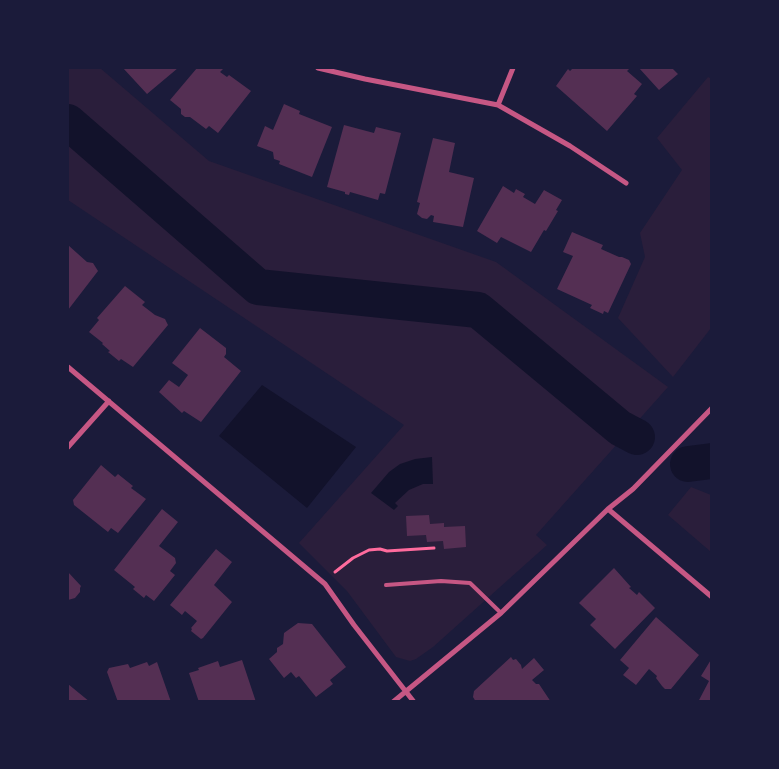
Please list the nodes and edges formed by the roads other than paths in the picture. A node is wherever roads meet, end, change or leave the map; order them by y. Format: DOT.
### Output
graph roads {
  1 [pos="318,68"];
  2 [pos="513,68"];
  3 [pos="498,105"];
  4 [pos="626,183"];
  5 [pos="68,367"];
  6 [pos="109,401"];
  7 [pos="712,408"];
  8 [pos="68,446"];
  9 [pos="608,510"];
  10 [pos="386,585"];
  11 [pos="712,597"];
  12 [pos="501,613"];
  13 [pos="407,692"];
  14 [pos="393,702"];
  15 [pos="414,702"];
  1 -- 3 [label="street"];
  2 -- 3 [label="street"];
  3 -- 4 [label="street"];
  5 -- 6 [label="street"];
  6 -- 8 [label="street"];
  6 -- 13 [label="street"];
  7 -- 9 [label="street"];
  9 -- 11 [label="street"];
  9 -- 12 [label="street"];
  10 -- 12 [label="lane"];
  12 -- 13 [label="street"];
  13 -- 14 [label="street"];
  13 -- 15 [label="street"];
}
